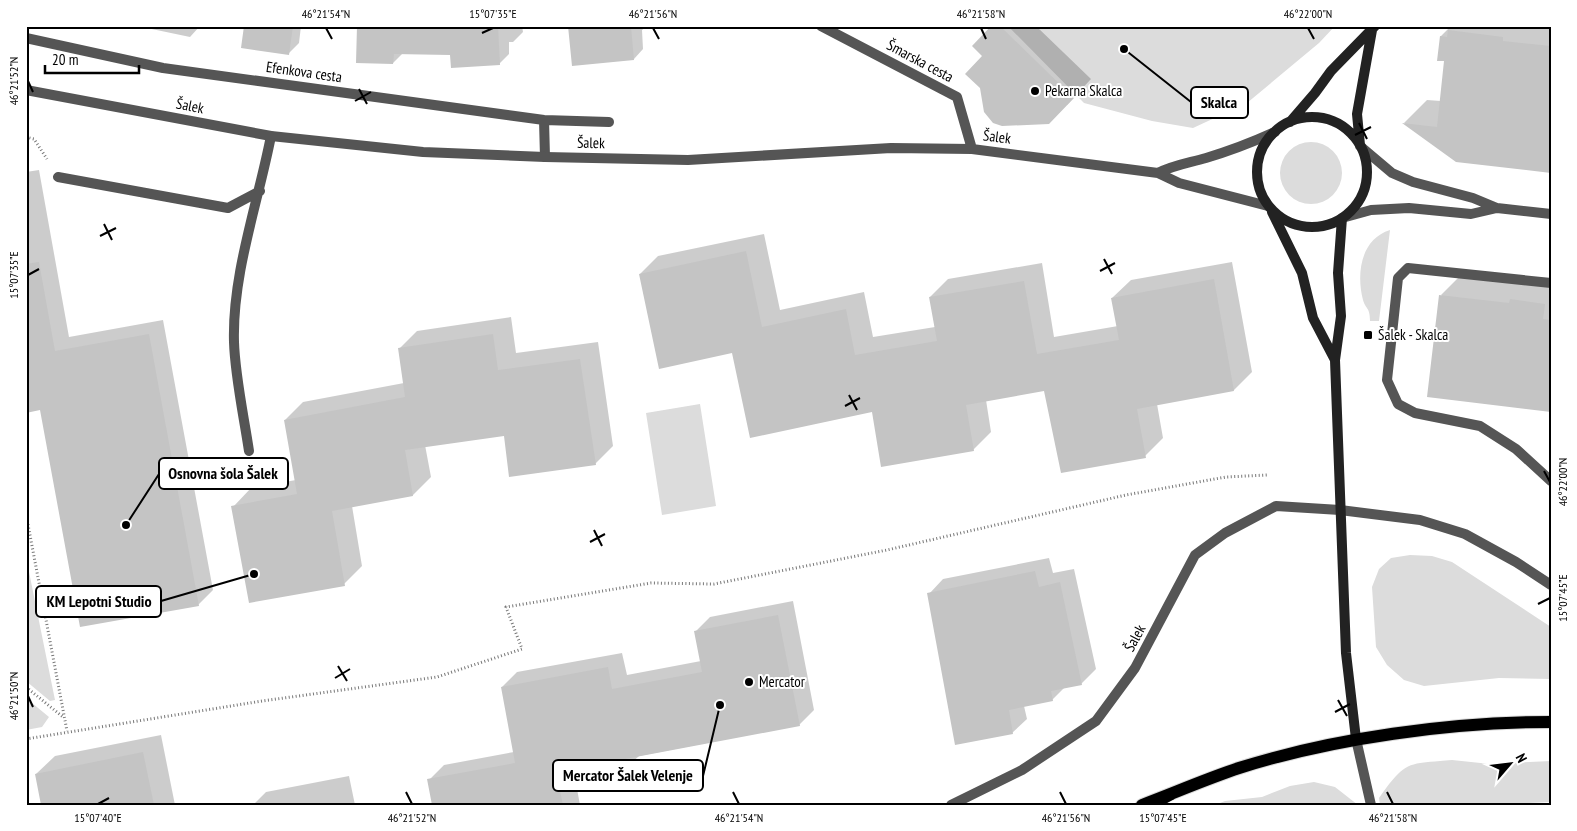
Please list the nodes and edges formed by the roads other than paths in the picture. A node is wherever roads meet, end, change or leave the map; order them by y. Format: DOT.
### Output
graph roads {
  1 [pos="821,26"];
  2 [pos="1373,28"];
  3 [pos="26,38"];
  4 [pos="26,90"];
  5 [pos="544,120"];
  6 [pos="610,122"];
  7 [pos="1289,122"];
  8 [pos="1276,132"];
  9 [pos="271,136"];
  10 [pos="1360,146"];
  11 [pos="972,149"];
  12 [pos="545,157"];
  13 [pos="1158,173"];
  14 [pos="58,177"];
  15 [pos="260,191"];
  16 [pos="1268,206"];
  17 [pos="1497,208"];
  18 [pos="1551,214"];
  19 [pos="1342,218"];
  20 [pos="1551,283"];
  21 [pos="1335,360"];
  22 [pos="249,451"];
  23 [pos="1551,481"];
  24 [pos="1340,510"];
  25 [pos="1551,585"];
  26 [pos="1551,722"];
  27 [pos="1356,739"];
  28 [pos="951,805"];
  29 [pos="1142,805"];
  30 [pos="1371,805"];
  1 -- 11 [label="street, Šmarska cesta"];
  2 -- 7 [label="street"];
  2 -- 10 [label="street"];
  3 -- 5 [label="street, Efenkova cesta"];
  4 -- 9 [label="street, Šalek"];
  5 -- 6 [label="street, Efenkova cesta"];
  5 -- 12 [label="street"];
  7 -- 8 [label="street"];
  7 -- 10 [label="street"];
  8 -- 13 [label="street"];
  8 -- 16 [label="street"];
  9 -- 12 [label="street, Šalek"];
  9 -- 15 [label="street"];
  10 -- 17 [label="street"];
  10 -- 19 [label="street"];
  11 -- 12 [label="street, Šalek"];
  11 -- 13 [label="street, Šalek"];
  13 -- 16 [label="street"];
  14 -- 15 [label="street"];
  15 -- 22 [label="street"];
  16 -- 19 [label="street"];
  16 -- 21 [label="street"];
  17 -- 18 [label="street"];
  17 -- 19 [label="street"];
  19 -- 21 [label="street"];
  20 -- 23 [label="street"];
  21 -- 24 [label="street"];
  24 -- 25 [label="street, Šalek"];
  24 -- 27 [label="street"];
  24 -- 28 [label="street, Šalek"];
  26 -- 27 [label="main road"];
  27 -- 29 [label="main road"];
  27 -- 30 [label="street"];
}
